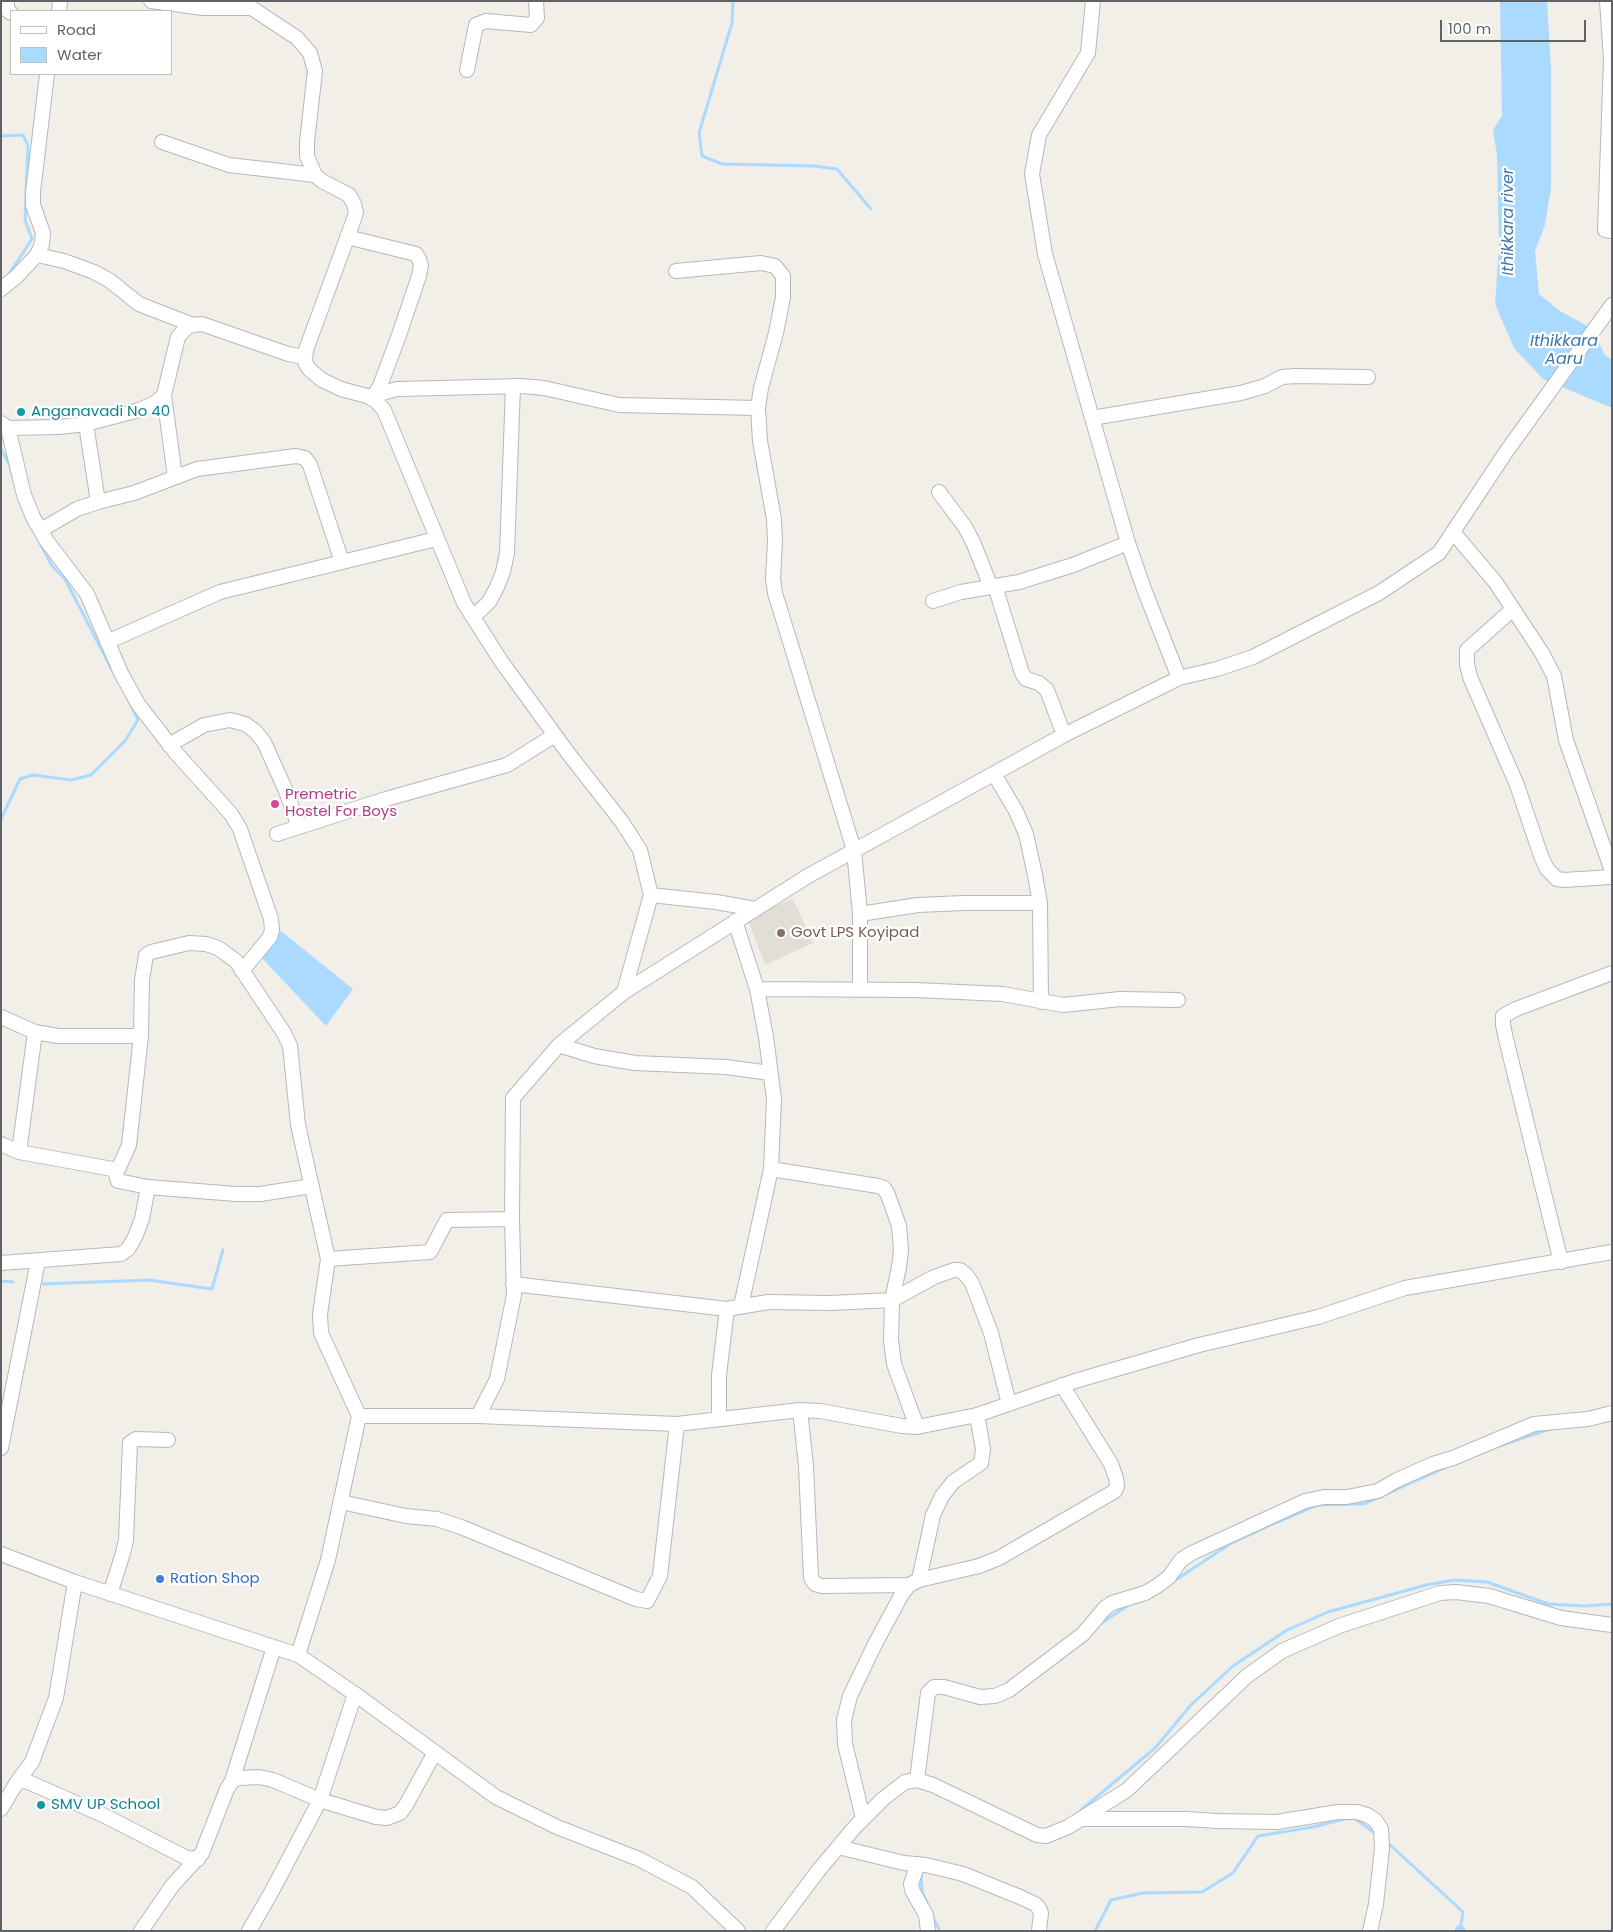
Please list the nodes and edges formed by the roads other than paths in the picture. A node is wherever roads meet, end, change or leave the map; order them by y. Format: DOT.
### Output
graph roads {
  1 [pos="7,1"];
  2 [pos="151,1"];
  3 [pos="536,1"];
  4 [pos="1093,1"];
  5 [pos="1607,1"];
  6 [pos="199,5"];
  7 [pos="246,5"];
  8 [pos="10,12"];
  9 [pos="467,70"];
  10 [pos="47,75"];
  11 [pos="162,142"];
  12 [pos="315,175"];
  13 [pos="1612,232"];
  14 [pos="347,237"];
  15 [pos="37,255"];
  16 [pos="676,271"];
  17 [pos="1,289"];
  18 [pos="1612,305"];
  19 [pos="193,325"];
  20 [pos="304,357"];
  21 [pos="1368,377"];
  22 [pos="513,386"];
  23 [pos="164,395"];
  24 [pos="373,399"];
  25 [pos="758,408"];
  26 [pos="1092,418"];
  27 [pos="86,424"];
  28 [pos="5,426"];
  29 [pos="175,477"];
  30 [pos="939,492"];
  31 [pos="98,502"];
  32 [pos="41,530"];
  33 [pos="1453,532"];
  34 [pos="436,539"];
  35 [pos="1128,543"];
  36 [pos="342,562"];
  37 [pos="993,587"];
  38 [pos="933,601"];
  39 [pos="1513,609"];
  40 [pos="472,617"];
  41 [pos="107,642"];
  42 [pos="1179,678"];
  43 [pos="555,735"];
  44 [pos="1064,735"];
  45 [pos="169,745"];
  46 [pos="994,774"];
  47 [pos="299,827"];
  48 [pos="277,834"];
  49 [pos="854,850"];
  50 [pos="1612,871"];
  51 [pos="1612,877"];
  52 [pos="651,896"];
  53 [pos="1040,904"];
  54 [pos="756,909"];
  55 [pos="860,914"];
  56 [pos="735,922"];
  57 [pos="242,971"];
  58 [pos="1612,973"];
  59 [pos="757,990"];
  60 [pos="860,990"];
  61 [pos="624,992"];
  62 [pos="1178,1000"];
  63 [pos="1041,1002"];
  64 [pos="1,1017"];
  65 [pos="35,1032"];
  66 [pos="141,1036"];
  67 [pos="559,1045"];
  68 [pos="770,1073"];
  69 [pos="1,1144"];
  70 [pos="19,1152"];
  71 [pos="771,1169"];
  72 [pos="118,1170"];
  73 [pos="312,1186"];
  74 [pos="148,1187"];
  75 [pos="512,1219"];
  76 [pos="1612,1252"];
  77 [pos="328,1259"];
  78 [pos="38,1261"];
  79 [pos="1561,1262"];
  80 [pos="1,1263"];
  81 [pos="513,1284"];
  82 [pos="892,1300"];
  83 [pos="741,1306"];
  84 [pos="727,1309"];
  85 [pos="1062,1385"];
  86 [pos="1009,1404"];
  87 [pos="800,1410"];
  88 [pos="1612,1413"];
  89 [pos="977,1415"];
  90 [pos="359,1416"];
  91 [pos="478,1416"];
  92 [pos="719,1418"];
  93 [pos="677,1424"];
  94 [pos="916,1427"];
  95 [pos="168,1440"];
  96 [pos="1,1448"];
  97 [pos="341,1502"];
  98 [pos="1,1554"];
  99 [pos="76,1582"];
  100 [pos="914,1583"];
  101 [pos="110,1594"];
  102 [pos="1612,1624"];
  103 [pos="274,1647"];
  104 [pos="298,1655"];
  105 [pos="355,1694"];
  106 [pos="435,1752"];
  107 [pos="917,1780"];
  108 [pos="232,1781"];
  109 [pos="17,1782"];
  110 [pos="320,1800"];
  111 [pos="1,1809"];
  112 [pos="863,1818"];
  113 [pos="1080,1820"];
  114 [pos="838,1847"];
  115 [pos="198,1859"];
  116 [pos="918,1864"];
  117 [pos="141,1931"];
  118 [pos="249,1931"];
  119 [pos="738,1931"];
  120 [pos="773,1931"];
  121 [pos="928,1931"];
  122 [pos="1039,1931"];
  123 [pos="1370,1931"];
  1 -- 8 [label="street"];
  2 -- 6 [label="street"];
  3 -- 9 [label="street"];
  4 -- 26 [label="street"];
  5 -- 13 [label="street"];
  6 -- 7 [label="street"];
  7 -- 12 [label="street"];
  10 -- 15 [label="street"];
  11 -- 12 [label="street"];
  12 -- 14 [label="street"];
  14 -- 20 [label="street"];
  14 -- 24 [label="street"];
  15 -- 17 [label="street"];
  15 -- 19 [label="street"];
  16 -- 25 [label="street"];
  18 -- 33 [label="street"];
  19 -- 20 [label="street"];
  19 -- 23 [label="street"];
  20 -- 24 [label="street"];
  21 -- 26 [label="street"];
  22 -- 24 [label="street"];
  22 -- 25 [label="street"];
  22 -- 40 [label="street"];
  23 -- 27 [label="street"];
  23 -- 29 [label="street"];
  24 -- 34 [label="street"];
  25 -- 49 [label="street"];
  26 -- 35 [label="street"];
  27 -- 28 [label="street"];
  27 -- 31 [label="street"];
  28 -- 32 [label="street"];
  29 -- 31 [label="street"];
  29 -- 36 [label="street"];
  30 -- 37 [label="street"];
  31 -- 32 [label="street"];
  32 -- 41 [label="street"];
  33 -- 39 [label="street"];
  33 -- 42 [label="street"];
  34 -- 36 [label="street"];
  34 -- 40 [label="street"];
  35 -- 37 [label="street"];
  35 -- 42 [label="street"];
  36 -- 41 [label="street"];
  37 -- 38 [label="street"];
  37 -- 44 [label="street"];
  39 -- 50 [label="street"];
  39 -- 51 [label="street"];
  40 -- 43 [label="street"];
  41 -- 45 [label="street"];
  42 -- 44 [label="street"];
  43 -- 47 [label="street"];
  43 -- 52 [label="street"];
  44 -- 46 [label="street"];
  45 -- 47 [label="street"];
  45 -- 57 [label="street"];
  46 -- 49 [label="street"];
  46 -- 53 [label="street"];
  47 -- 48 [label="street"];
  49 -- 54 [label="street"];
  49 -- 55 [label="street"];
  52 -- 54 [label="street"];
  52 -- 61 [label="street"];
  53 -- 55 [label="street"];
  53 -- 63 [label="street"];
  54 -- 56 [label="street"];
  55 -- 60 [label="street"];
  56 -- 59 [label="street"];
  56 -- 61 [label="street"];
  57 -- 66 [label="street"];
  57 -- 73 [label="street"];
  58 -- 79 [label="street"];
  59 -- 60 [label="street"];
  59 -- 68 [label="street"];
  60 -- 63 [label="street"];
  61 -- 67 [label="street"];
  62 -- 63 [label="street"];
  64 -- 65 [label="street"];
  65 -- 66 [label="street"];
  65 -- 70 [label="street"];
  66 -- 72 [label="street"];
  67 -- 68 [label="street"];
  67 -- 75 [label="street"];
  68 -- 71 [label="street"];
  69 -- 70 [label="street"];
  70 -- 72 [label="street"];
  71 -- 82 [label="street"];
  71 -- 83 [label="street"];
  72 -- 74 [label="street"];
  73 -- 74 [label="street"];
  73 -- 77 [label="street"];
  74 -- 78 [label="street"];
  75 -- 77 [label="street"];
  75 -- 81 [label="street"];
  76 -- 79 [label="street"];
  77 -- 90 [label="street"];
  78 -- 80 [label="street"];
  78 -- 96 [label="street"];
  79 -- 85 [label="street"];
  81 -- 84 [label="street"];
  81 -- 91 [label="street"];
  82 -- 83 [label="street"];
  82 -- 86 [label="street"];
  82 -- 94 [label="street"];
  83 -- 84 [label="street"];
  84 -- 92 [label="street"];
  85 -- 86 [label="street"];
  85 -- 100 [label="street"];
  86 -- 89 [label="street"];
  87 -- 92 [label="street"];
  87 -- 94 [label="street"];
  87 -- 100 [label="street"];
  88 -- 107 [label="street"];
  89 -- 94 [label="street"];
  89 -- 100 [label="street"];
  90 -- 91 [label="street"];
  90 -- 97 [label="street"];
  91 -- 93 [label="street"];
  92 -- 93 [label="street"];
  93 -- 97 [label="street"];
  95 -- 101 [label="street"];
  97 -- 104 [label="street"];
  98 -- 99 [label="street"];
  99 -- 101 [label="street"];
  99 -- 109 [label="street"];
  100 -- 112 [label="street"];
  101 -- 103 [label="street"];
  102 -- 113 [label="street"];
  103 -- 104 [label="street"];
  103 -- 108 [label="street"];
  104 -- 105 [label="street"];
  105 -- 106 [label="street"];
  105 -- 110 [label="street"];
  106 -- 110 [label="street"];
  106 -- 119 [label="street"];
  107 -- 112 [label="street"];
  107 -- 113 [label="street"];
  108 -- 110 [label="street"];
  108 -- 115 [label="street"];
  109 -- 111 [label="street"];
  109 -- 115 [label="street"];
  110 -- 118 [label="street"];
  112 -- 114 [label="street"];
  113 -- 123 [label="street"];
  114 -- 116 [label="street"];
  114 -- 120 [label="street"];
  115 -- 117 [label="street"];
  116 -- 121 [label="street"];
  116 -- 122 [label="street"];
}
